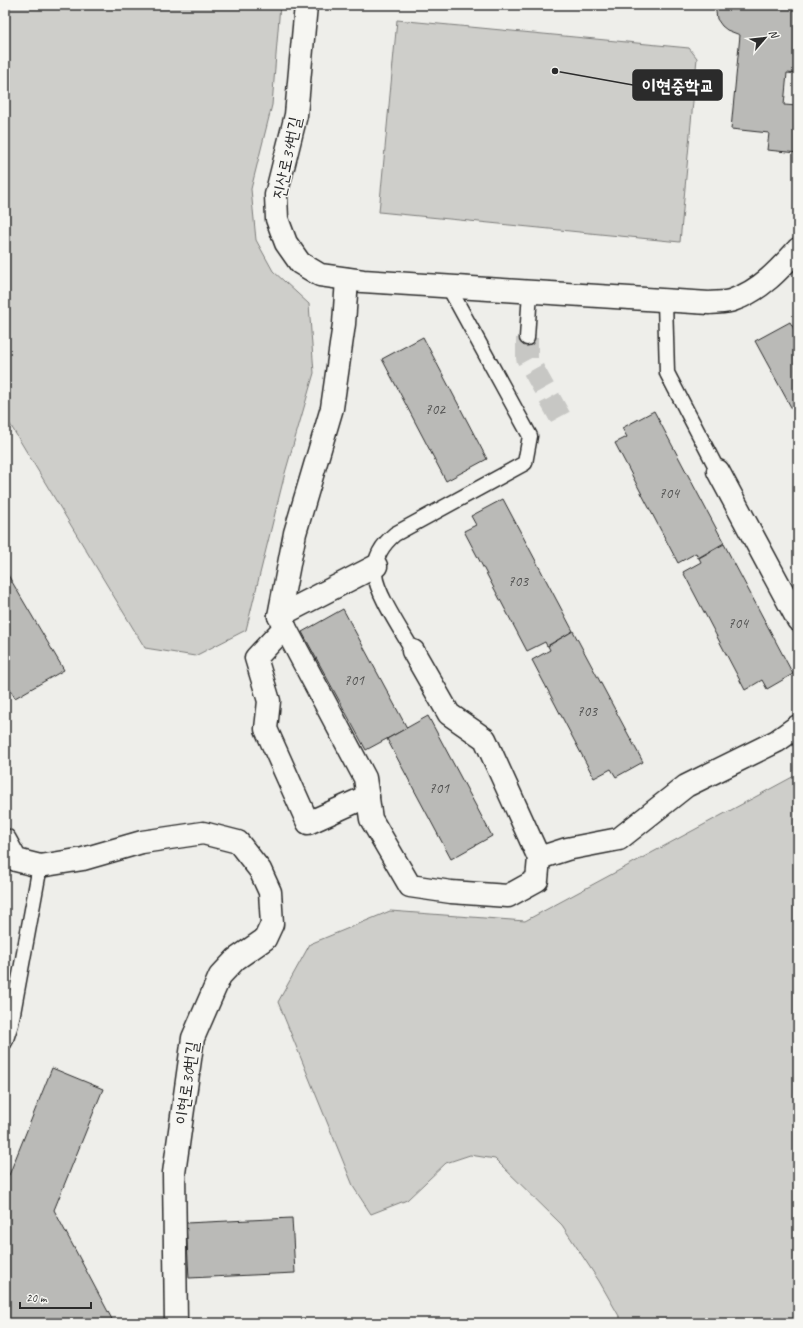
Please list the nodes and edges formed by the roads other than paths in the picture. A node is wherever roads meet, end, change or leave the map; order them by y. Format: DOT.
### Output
graph roads {
  1 [pos="306,5"];
  2 [pos="798,249"];
  3 [pos="355,280"];
  4 [pos="448,286"];
  5 [pos="530,292"];
  6 [pos="665,301"];
  7 [pos="527,338"];
  8 [pos="718,471"];
  9 [pos="376,566"];
  10 [pos="798,620"];
  11 [pos="282,621"];
  12 [pos="413,651"];
  13 [pos="798,726"];
  14 [pos="368,796"];
  15 [pos="5,840"];
  16 [pos="539,858"];
  17 [pos="40,866"];
  18 [pos="5,1042"];
  19 [pos="176,1323"];
  1 -- 3 [label="street, 진산로34번길"];
  2 -- 6 [label="street, 진산로34번길"];
  3 -- 4 [label="street, 진산로34번길"];
  3 -- 11 [label="street"];
  4 -- 5 [label="street, 진산로34번길"];
  4 -- 9 [label="lane"];
  5 -- 6 [label="street, 진산로34번길"];
  5 -- 7 [label="lane"];
  6 -- 8 [label="lane"];
  8 -- 10 [label="street"];
  9 -- 11 [label="street"];
  9 -- 12 [label="lane"];
  11 -- 14 [label="street"];
  11 -- 14 [label="street"];
  12 -- 16 [label="street"];
  13 -- 16 [label="street"];
  14 -- 16 [label="street"];
  15 -- 17 [label="street, 이현로30번길"];
  17 -- 18 [label="lane"];
  17 -- 19 [label="street, 이현로30번길"];
}
